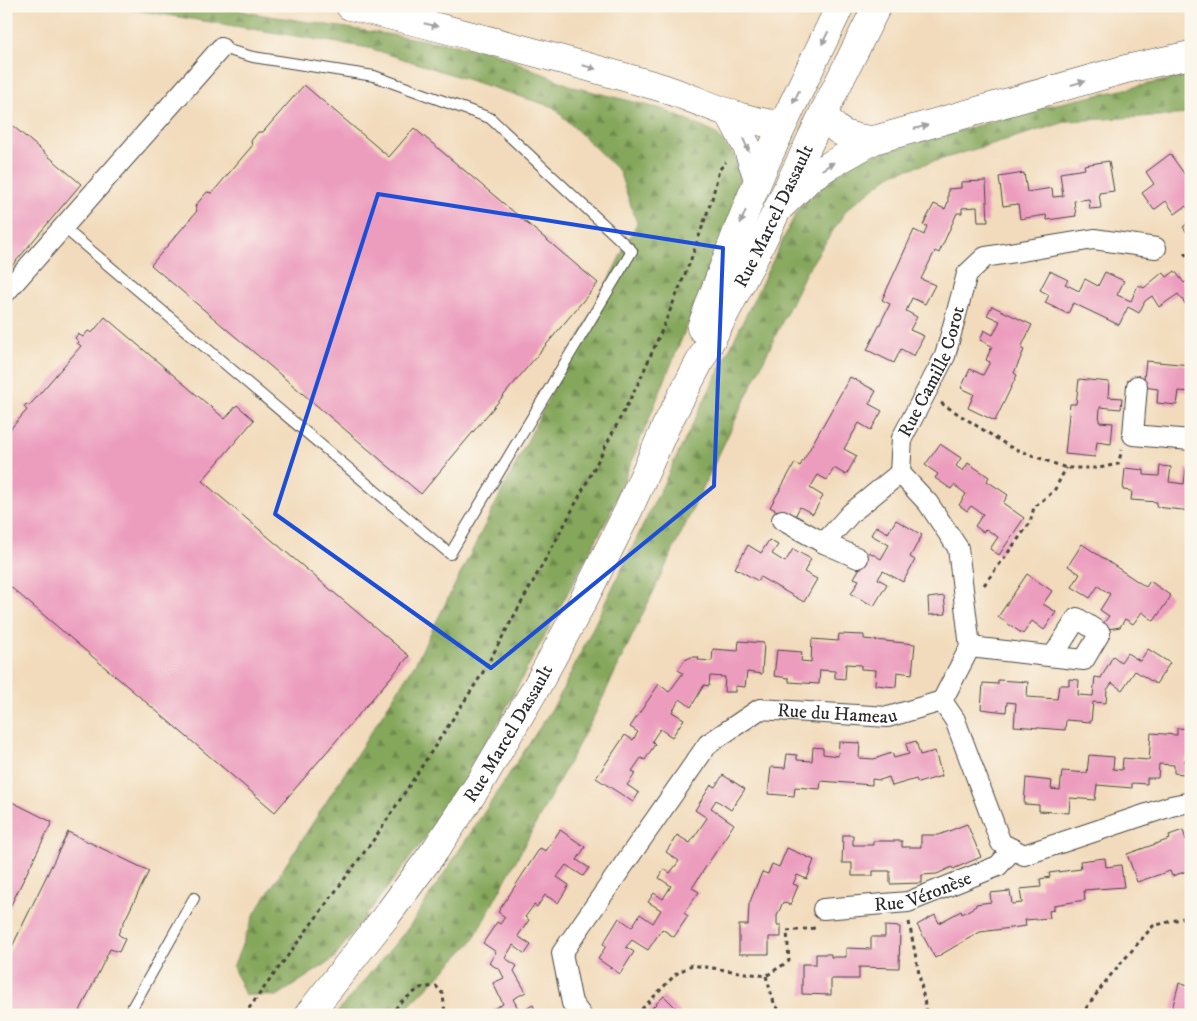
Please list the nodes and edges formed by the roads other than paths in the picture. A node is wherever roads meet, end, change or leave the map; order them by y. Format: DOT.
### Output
graph roads {
  1 [pos="350,6"];
  2 [pos="840,6"];
  3 [pos="877,6"];
  4 [pos="221,48"];
  5 [pos="1191,55"];
  6 [pos="824,112"];
  7 [pos="729,113"];
  8 [pos="783,124"];
  9 [pos="874,140"];
  10 [pos="758,179"];
  11 [pos="778,208"];
  12 [pos="63,227"];
  13 [pos="1156,248"];
  14 [pos="6,292"];
  15 [pos="1137,386"];
  16 [pos="666,426"];
  17 [pos="1191,440"];
  18 [pos="900,473"];
  19 [pos="782,520"];
  20 [pos="824,542"];
  21 [pos="858,558"];
  22 [pos="970,647"];
  23 [pos="1053,656"];
  24 [pos="942,701"];
  25 [pos="1191,802"];
  26 [pos="1013,849"];
  27 [pos="194,898"];
  28 [pos="822,918"];
  29 [pos="128,1015"];
  30 [pos="308,1015"];
  31 [pos="581,1015"];
  1 -- 7 [label="main road, one-way"];
  2 -- 8 [label="main road, Rue Marcel Dassault, one-way"];
  3 -- 6 [label="main road, Rue Marcel Dassault"];
  4 -- 12 [label="street"];
  4 -- 12 [label="lane"];
  9 -- 5 [label="main road, one-way"];
  6 -- 8 [label="main road"];
  6 -- 9 [label="main road"];
  6 -- 11 [label="main road, Rue Marcel Dassault"];
  7 -- 8 [label="main road"];
  7 -- 10 [label="main road, one-way"];
  8 -- 10 [label="main road, Rue Marcel Dassault"];
  11 -- 9 [label="main road, one-way"];
  10 -- 16 [label="main road, Rue Marcel Dassault, one-way"];
  11 -- 16 [label="main road, Rue Marcel Dassault"];
  12 -- 14 [label="street"];
  13 -- 18 [label="street, Rue Camille Corot"];
  15 -- 17 [label="street"];
  16 -- 30 [label="main road, Rue Marcel Dassault"];
  18 -- 20 [label="street"];
  18 -- 22 [label="street"];
  19 -- 20 [label="street"];
  20 -- 21 [label="street"];
  22 -- 23 [label="street"];
  22 -- 24 [label="street"];
  24 -- 26 [label="street"];
  24 -- 31 [label="street, Rue du Hameau"];
  25 -- 26 [label="street"];
  26 -- 28 [label="street, Rue Véronèse"];
  27 -- 29 [label="lane"];
}
